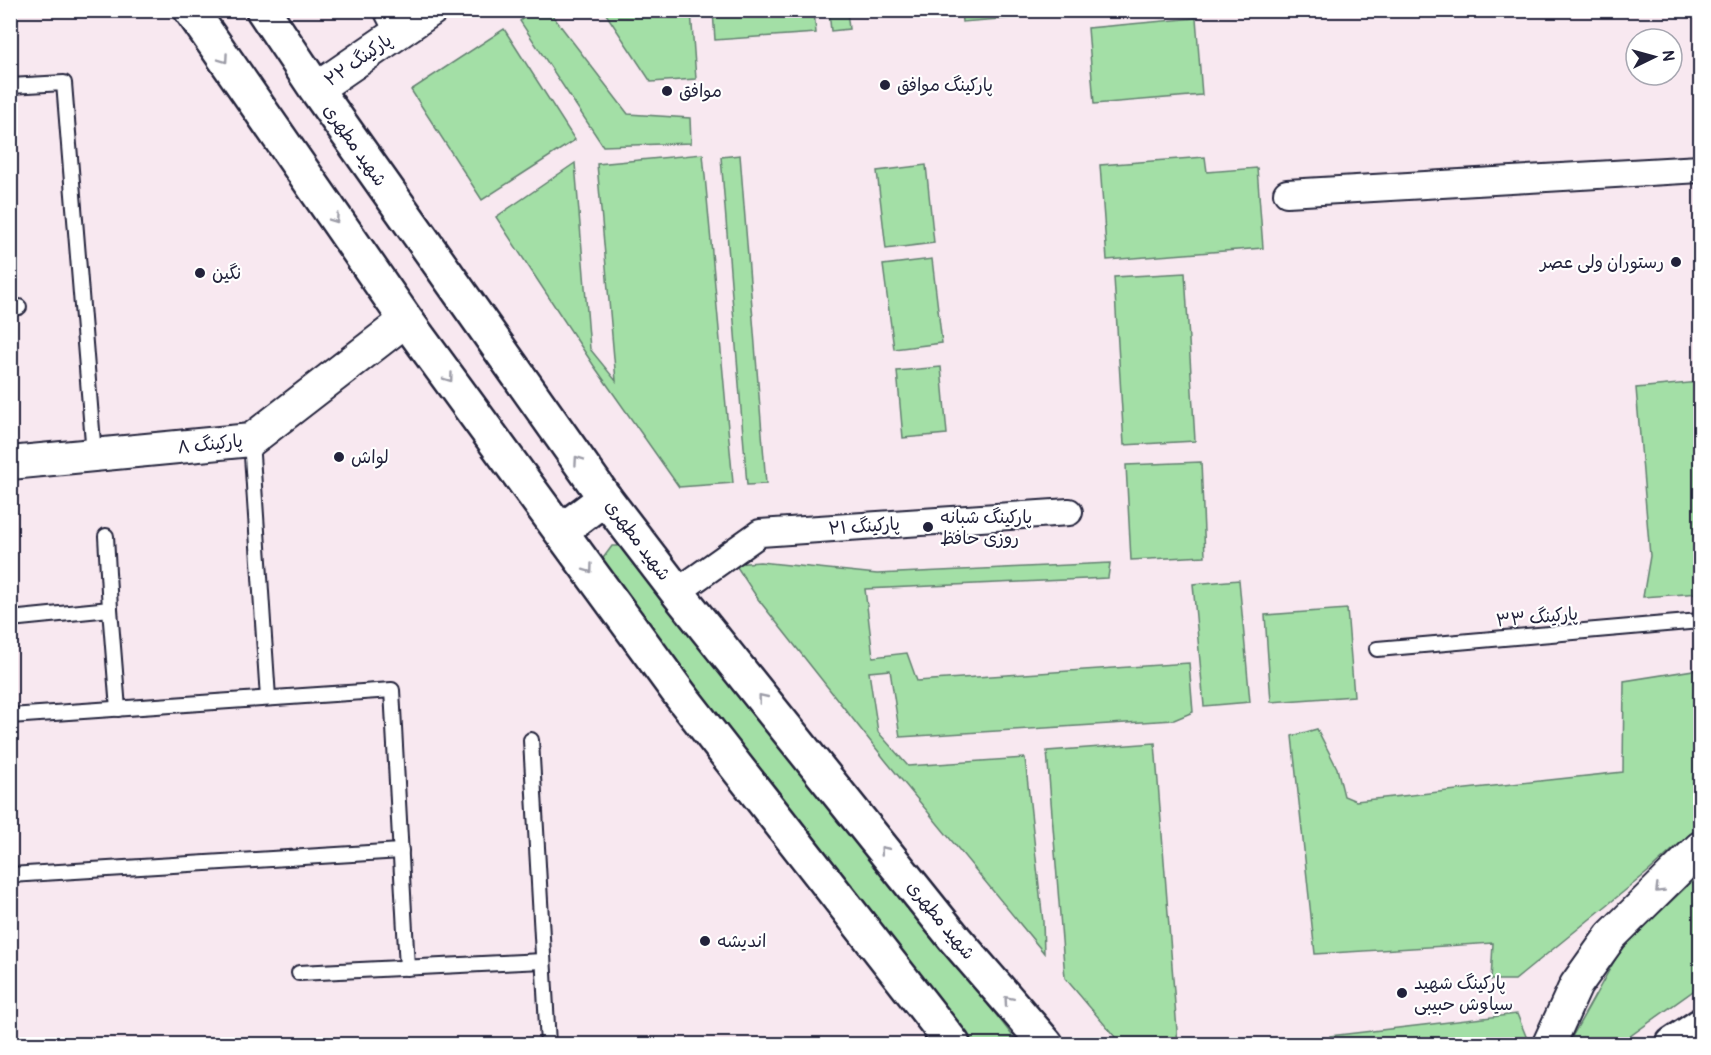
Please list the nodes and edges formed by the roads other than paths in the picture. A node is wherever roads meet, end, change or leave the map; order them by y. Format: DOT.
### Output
graph roads {
  1 [pos="191,10"];
  2 [pos="263,10"];
  3 [pos="431,10"];
  4 [pos="393,21"];
  5 [pos="10,86"];
  6 [pos="316,89"];
  7 [pos="1701,169"];
  8 [pos="1287,193"];
  9 [pos="406,320"];
  10 [pos="251,440"];
  11 [pos="94,455"];
  12 [pos="10,463"];
  13 [pos="605,498"];
  14 [pos="1069,512"];
  15 [pos="561,531"];
  16 [pos="106,536"];
  17 [pos="677,592"];
  18 [pos="110,609"];
  19 [pos="10,619"];
  20 [pos="1701,621"];
  21 [pos="1377,649"];
  22 [pos="268,698"];
  23 [pos="118,709"];
  24 [pos="10,716"];
  25 [pos="531,740"];
  26 [pos="1701,848"];
  27 [pos="401,851"];
  28 [pos="10,875"];
  29 [pos="543,961"];
  30 [pos="407,968"];
  31 [pos="299,973"];
  32 [pos="1701,1026"];
  33 [pos="548,1044"];
  34 [pos="952,1044"];
  35 [pos="1046,1044"];
  36 [pos="1549,1044"];
  37 [pos="1673,1044"];
  1 -- 9 [label="main road, one-way"];
  2 -- 6 [label="main road, شهید مطهری"];
  3 -- 4 [label="street, پارکینگ ۲۲"];
  4 -- 6 [label="street, پارکینگ ۲۲"];
  5 -- 11 [label="lane"];
  13 -- 6 [label="main road, شهید مطهری, one-way"];
  7 -- 8 [label="street"];
  9 -- 10 [label="street, پارکینگ ۸"];
  9 -- 15 [label="main road, one-way"];
  10 -- 11 [label="street, پارکینگ ۸"];
  10 -- 22 [label="lane"];
  11 -- 12 [label="street, پارکینگ ۸"];
  13 -- 15 [label="main road"];
  13 -- 17 [label="main road, شهید مطهری"];
  14 -- 17 [label="street, پارکینگ ۲۱"];
  15 -- 34 [label="main road, one-way"];
  16 -- 18 [label="lane"];
  35 -- 17 [label="main road, شهید مطهری, one-way"];
  18 -- 19 [label="lane"];
  18 -- 23 [label="lane"];
  20 -- 21 [label="lane, پارکینگ ۳۳"];
  22 -- 23 [label="lane"];
  22 -- 27 [label="lane"];
  23 -- 24 [label="lane"];
  25 -- 29 [label="lane"];
  26 -- 36 [label="street, one-way"];
  27 -- 28 [label="lane"];
  27 -- 30 [label="lane"];
  29 -- 30 [label="lane"];
  29 -- 33 [label="lane"];
  30 -- 31 [label="lane"];
  32 -- 37 [label="main road"];
}
